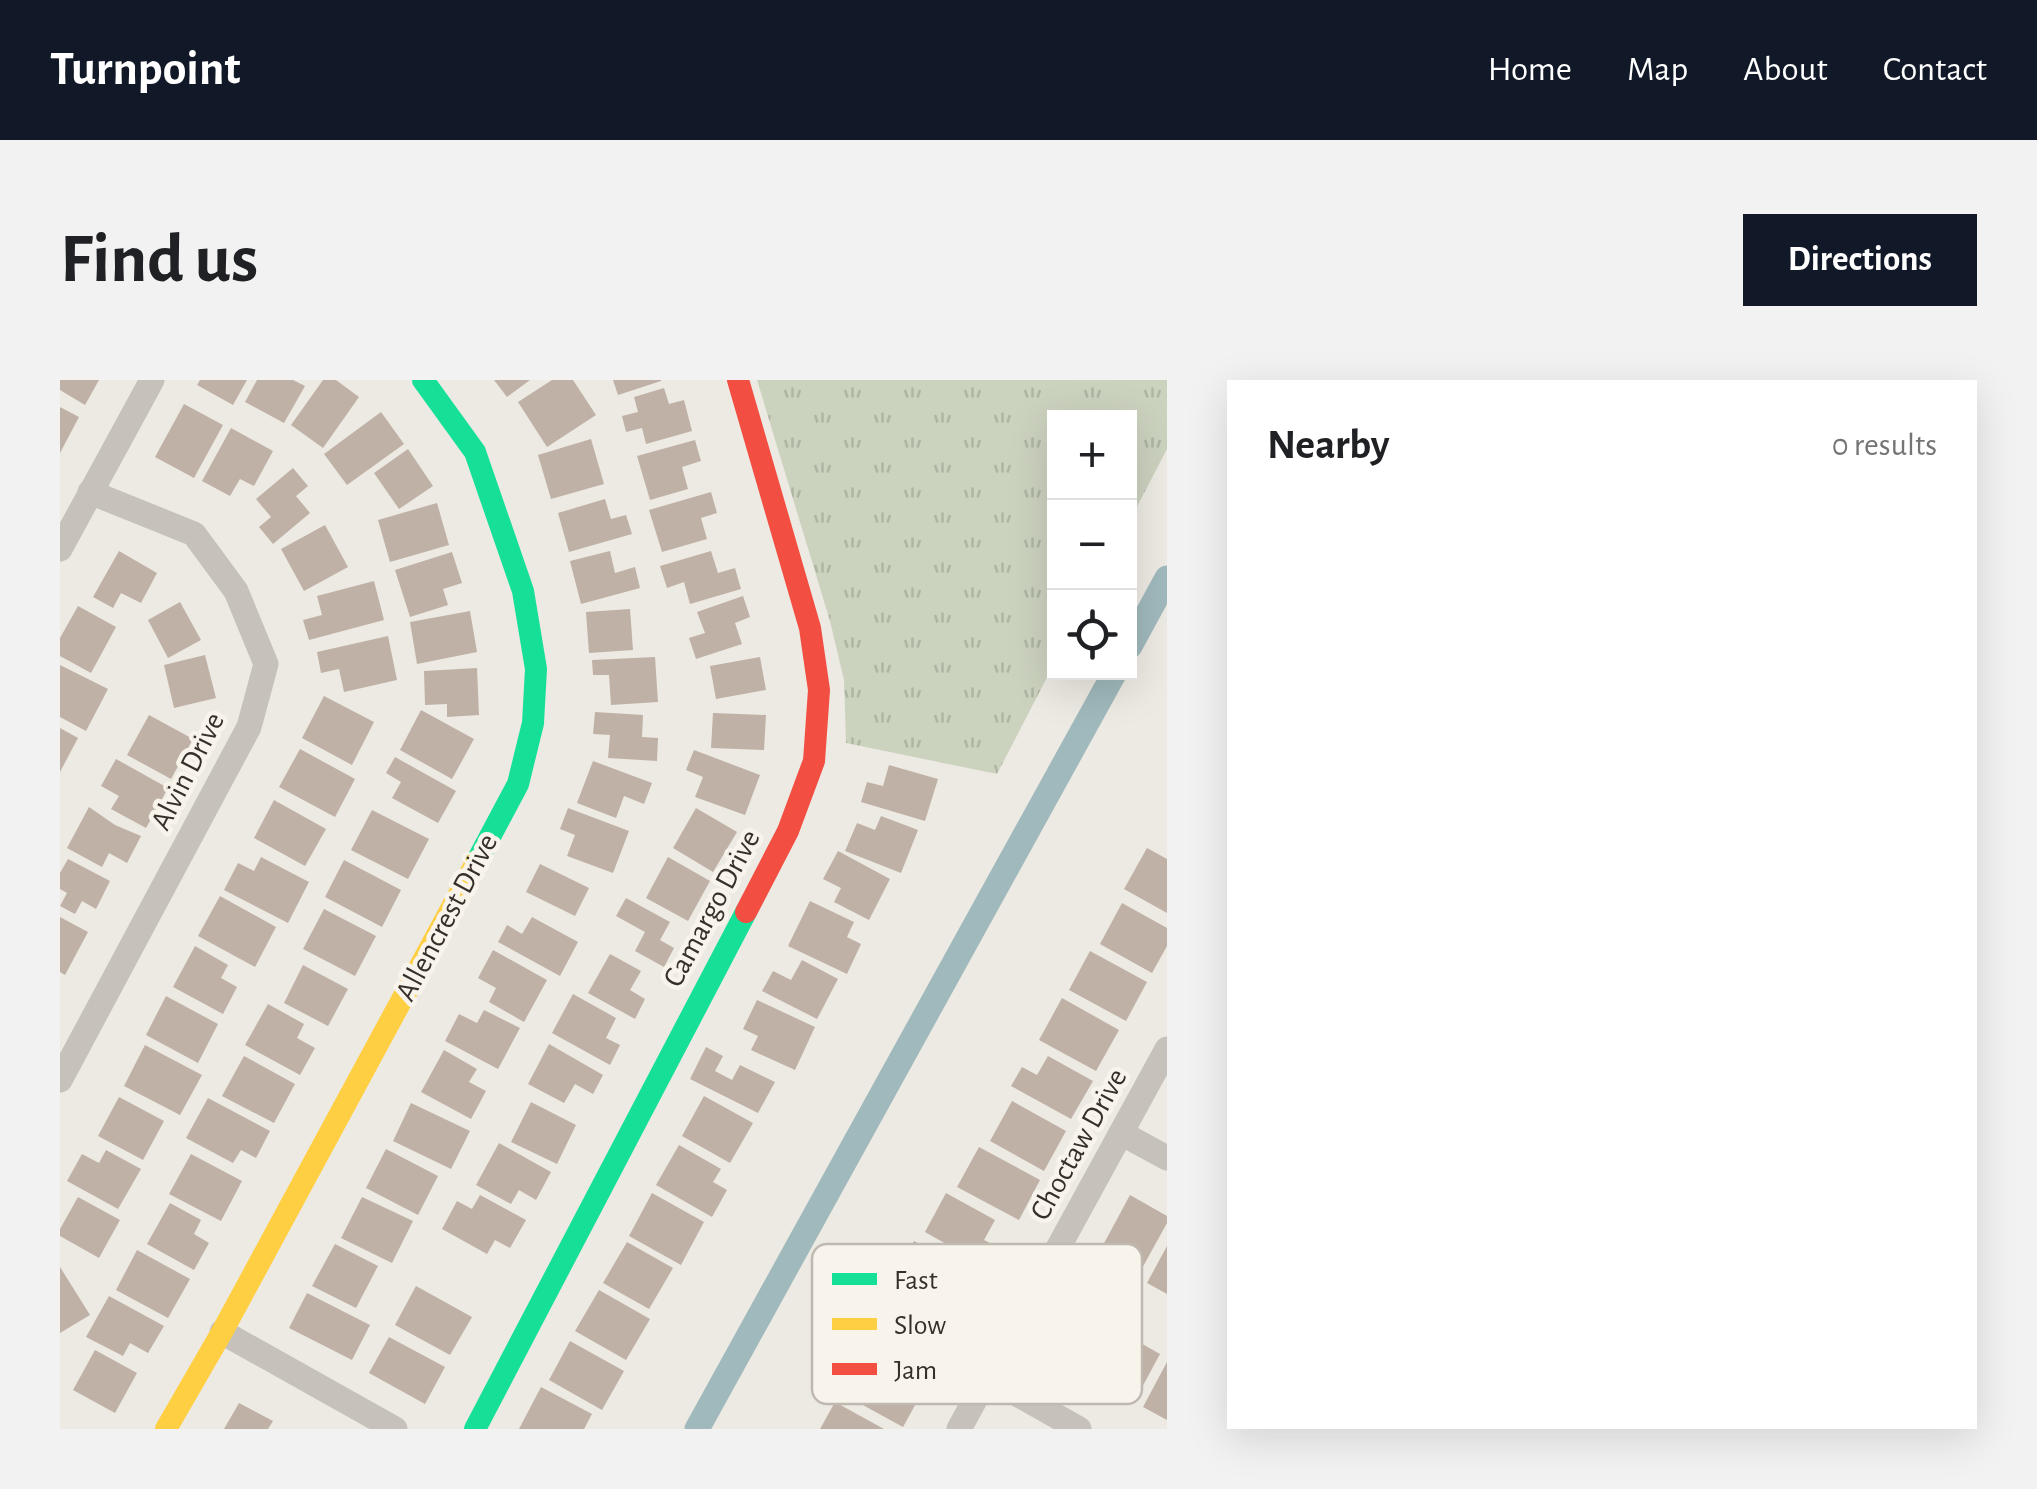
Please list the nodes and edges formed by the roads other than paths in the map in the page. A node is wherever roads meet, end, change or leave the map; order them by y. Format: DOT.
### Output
graph roads {
  1 [pos="152,380"];
  2 [pos="423,380"];
  3 [pos="738,380"];
  4 [pos="90,492"];
  5 [pos="60,550"];
  6 [pos="1167,1049"];
  7 [pos="60,1080"];
  8 [pos="1121,1133"];
  9 [pos="1167,1158"];
  10 [pos="1061,1244"];
  11 [pos="222,1332"];
  12 [pos="973,1404"];
  13 [pos="1034,1404"];
  14 [pos="166,1429"];
  15 [pos="394,1429"];
  16 [pos="475,1429"];
  17 [pos="959,1429"];
  18 [pos="1079,1429"];
  1 -- 4 [label="street"];
  2 -- 11 [label="street, Allencrest Drive"];
  3 -- 16 [label="street, Camargo Drive"];
  4 -- 5 [label="street"];
  4 -- 7 [label="street, Alvin Drive"];
  6 -- 8 [label="street, Choctaw Drive"];
  8 -- 9 [label="street"];
  8 -- 10 [label="street, Choctaw Drive"];
  11 -- 14 [label="street, Allencrest Drive"];
  11 -- 15 [label="street"];
  12 -- 17 [label="street, Choctaw Drive"];
  13 -- 18 [label="street"];
}
